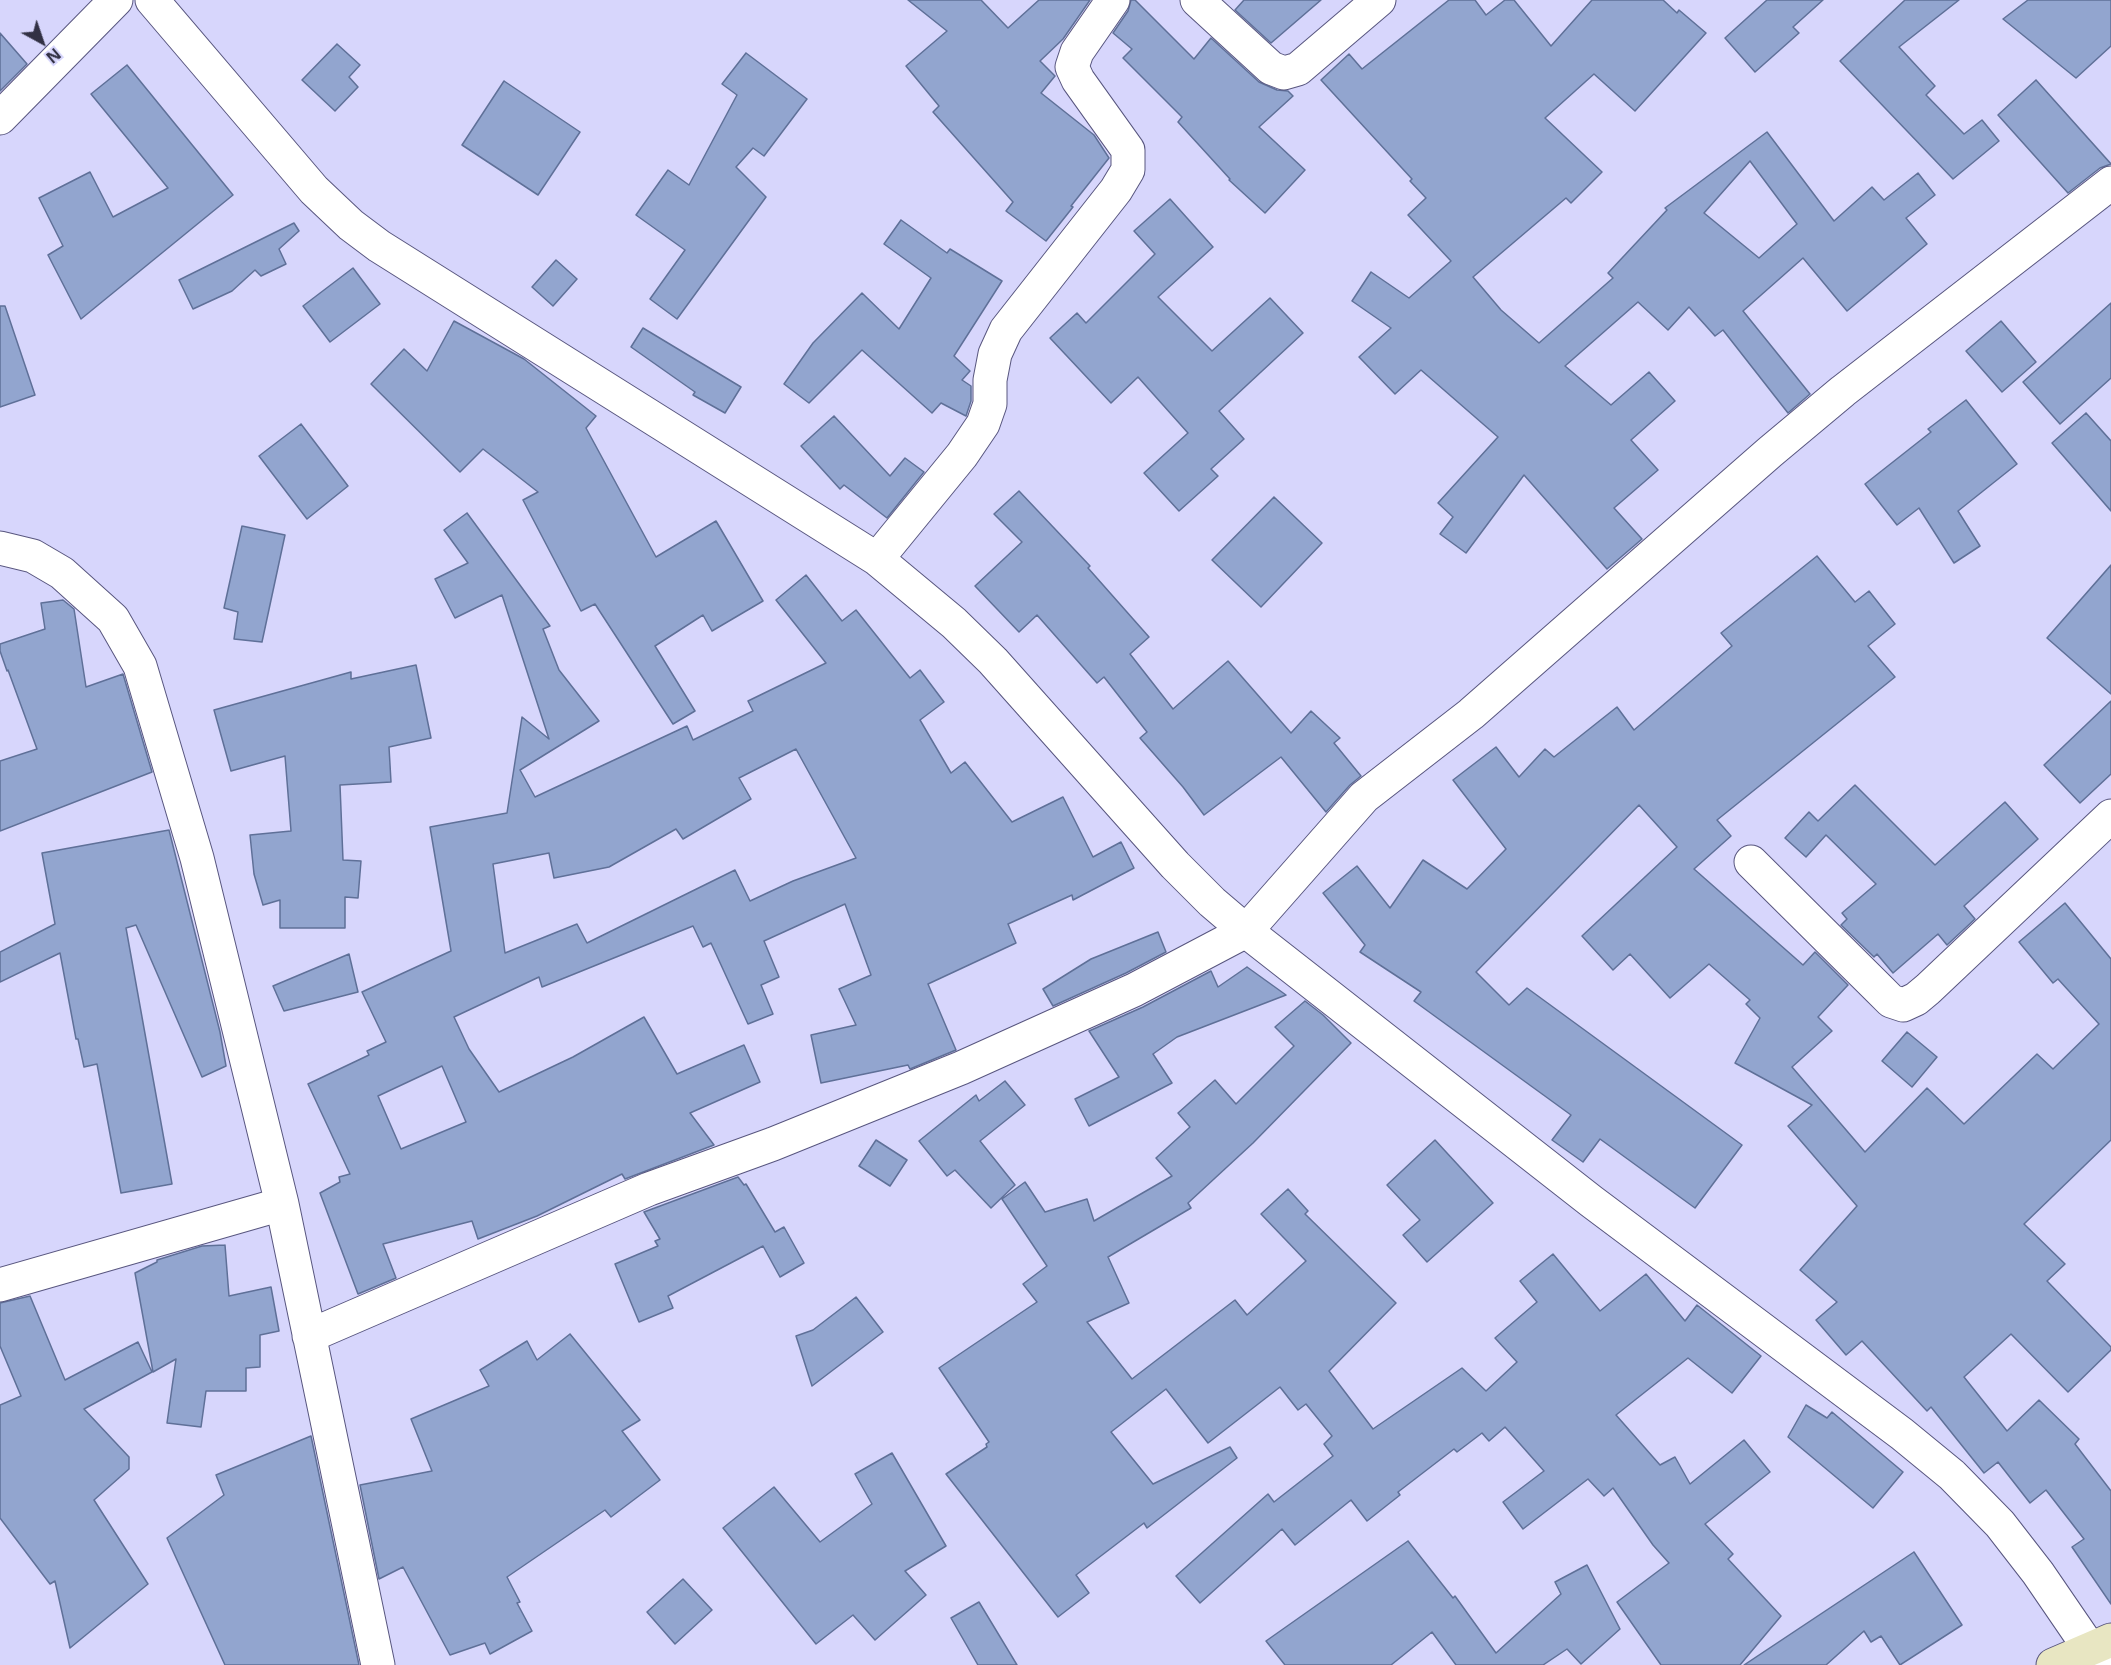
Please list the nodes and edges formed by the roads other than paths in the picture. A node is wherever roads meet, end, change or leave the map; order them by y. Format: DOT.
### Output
graph roads {
  1 [pos="116,0"];
  2 [pos="152,0"];
  3 [pos="1113,0"];
  4 [pos="1197,0"];
  5 [pos="1379,0"];
  6 [pos="0,118"];
  7 [pos="2111,183"];
  8 [pos="0,548"];
  9 [pos="877,559"];
  10 [pos="2111,816"];
  11 [pos="1751,862"];
  12 [pos="1246,931"];
  13 [pos="282,1204"];
  14 [pos="0,1286"];
  15 [pos="309,1336"];
  16 [pos="2099,1651"];
  17 [pos="378,1665"];
  18 [pos="2053,1665"];
  1 -- 6 [label="street"];
  2 -- 9 [label="street"];
  3 -- 9 [label="street"];
  4 -- 5 [label="street"];
  7 -- 12 [label="street"];
  8 -- 13 [label="street"];
  9 -- 12 [label="street"];
  10 -- 11 [label="street"];
  12 -- 15 [label="street"];
  12 -- 16 [label="street"];
  13 -- 14 [label="street"];
  13 -- 15 [label="street"];
  15 -- 17 [label="street"];
  16 -- 18 [label="main road"];
}
